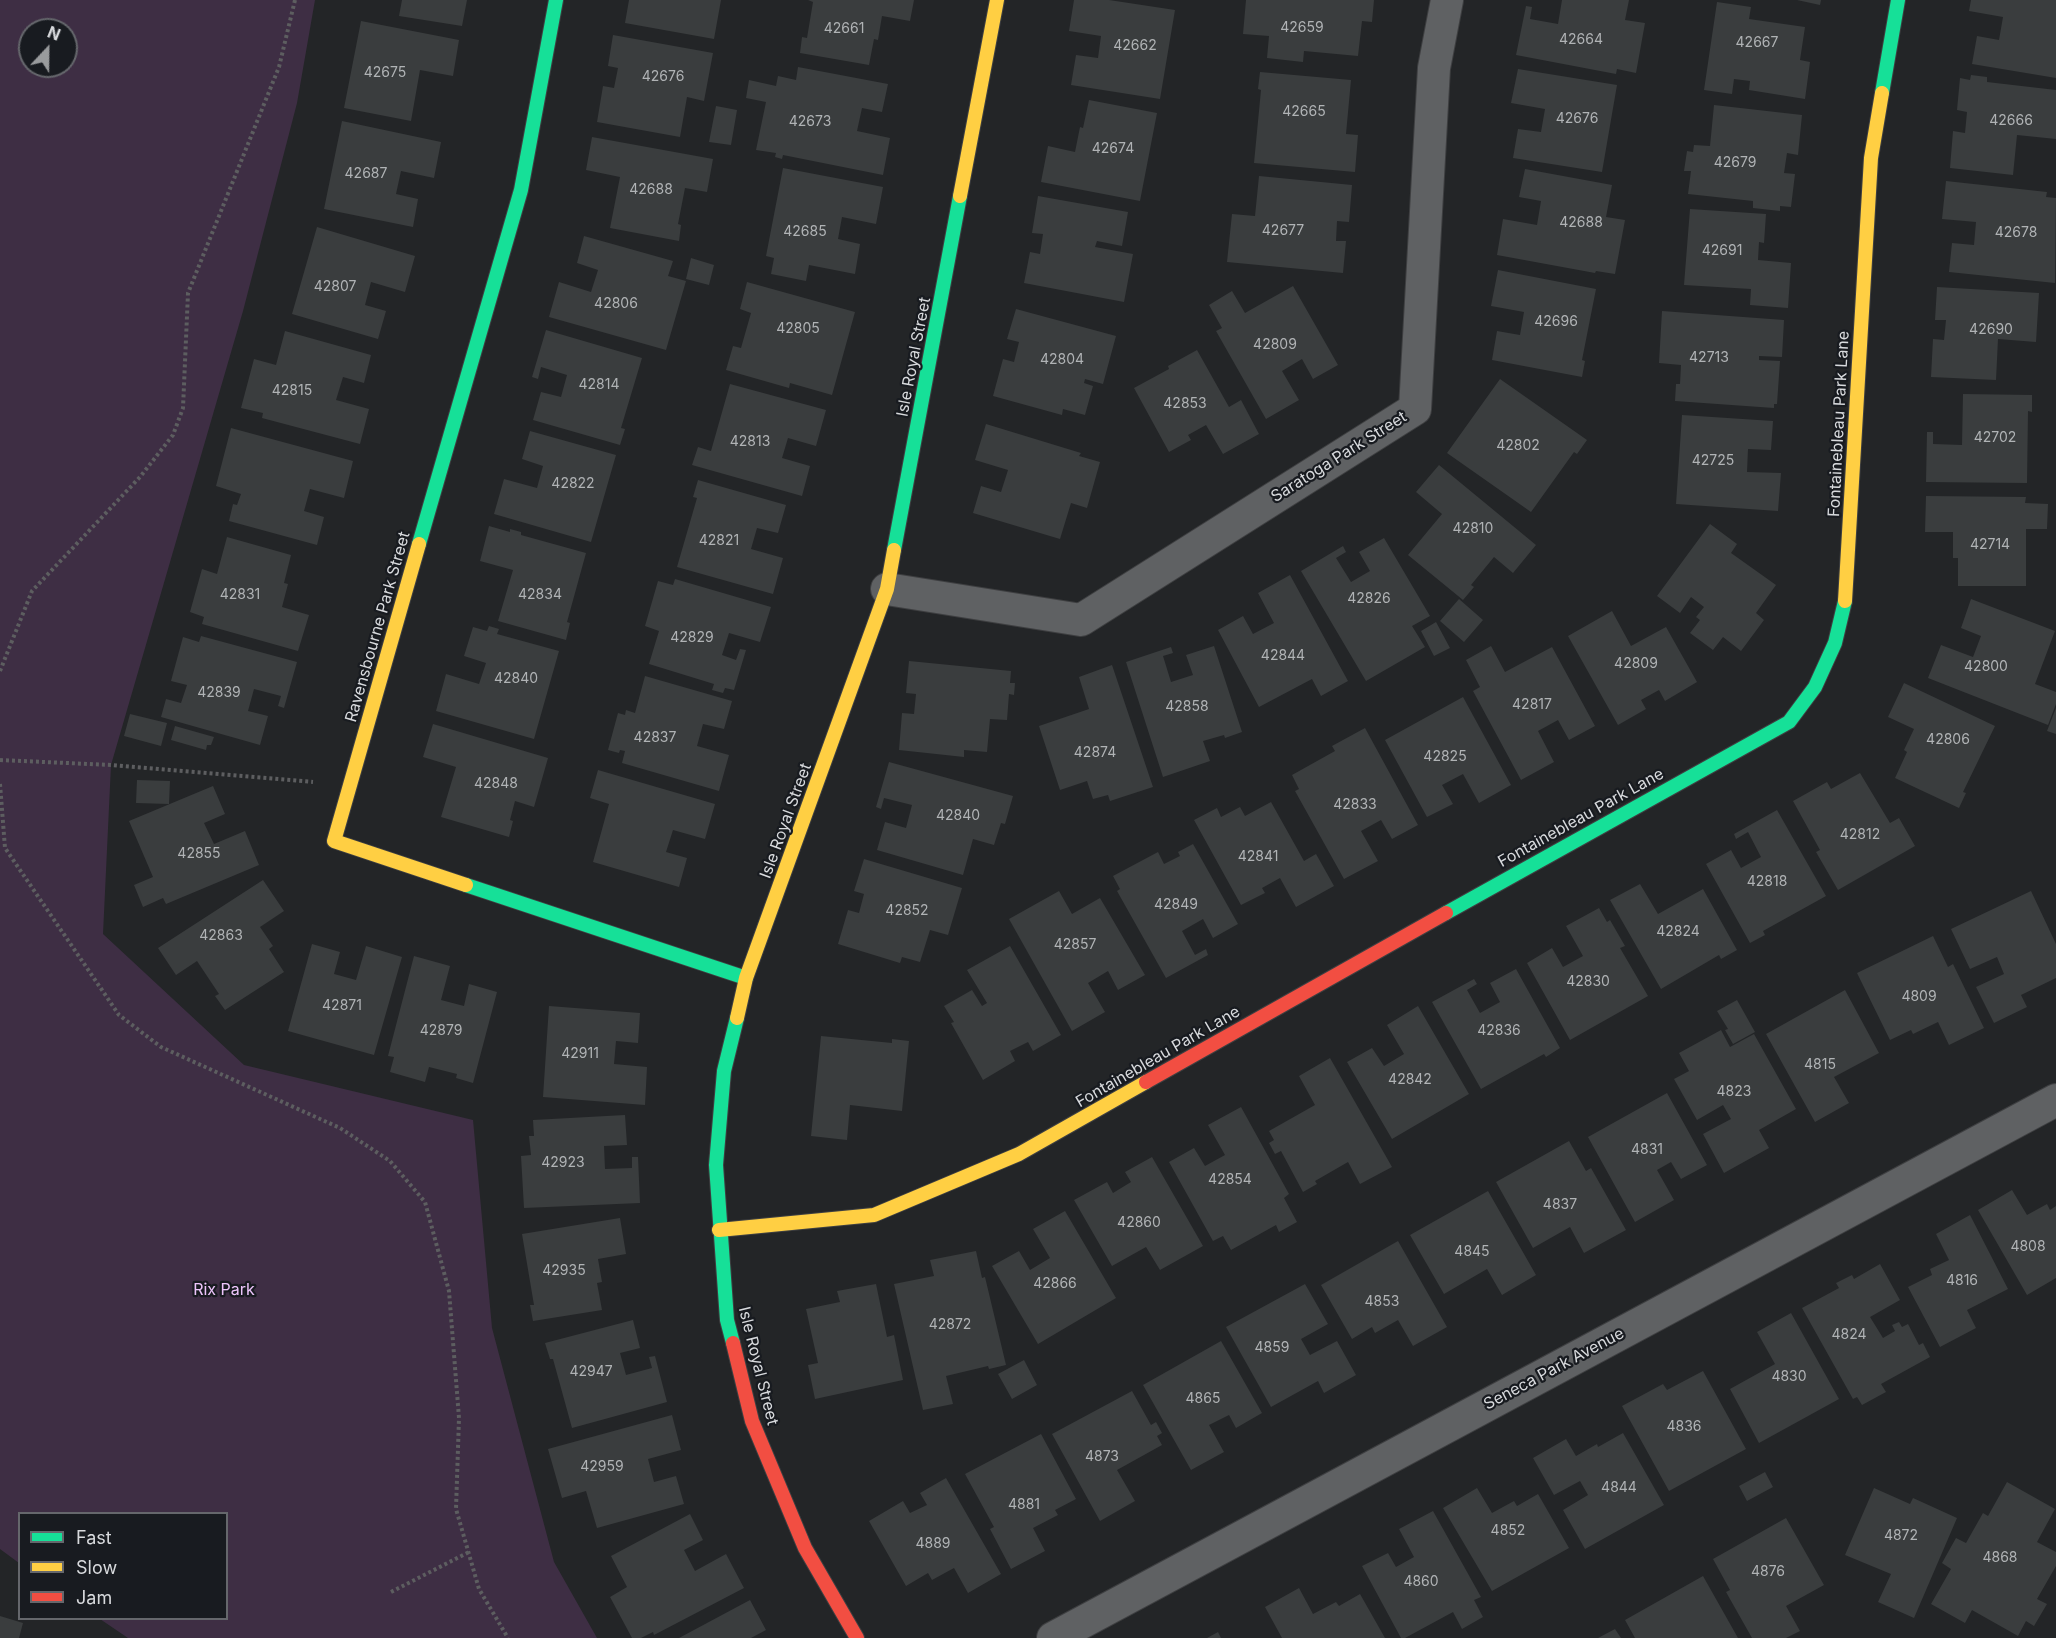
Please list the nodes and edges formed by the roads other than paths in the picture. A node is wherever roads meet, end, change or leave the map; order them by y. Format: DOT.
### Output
graph roads {
  1 [pos="556,0"];
  2 [pos="997,0"];
  3 [pos="1447,0"];
  4 [pos="1898,0"];
  5 [pos="887,589"];
  6 [pos="746,978"];
  7 [pos="2056,1100"];
  8 [pos="720,1230"];
  9 [pos="857,1638"];
  10 [pos="1053,1638"];
  1 -- 6 [label="street, Ravensbourne Park Street"];
  2 -- 5 [label="street, Isle Royal Street"];
  3 -- 5 [label="street, Saratoga Park Street"];
  4 -- 8 [label="street, Fontainebleau Park Lane"];
  5 -- 6 [label="street, Isle Royal Street"];
  6 -- 8 [label="street, Isle Royal Street"];
  7 -- 10 [label="street, Seneca Park Avenue"];
  8 -- 9 [label="street, Isle Royal Street"];
}
